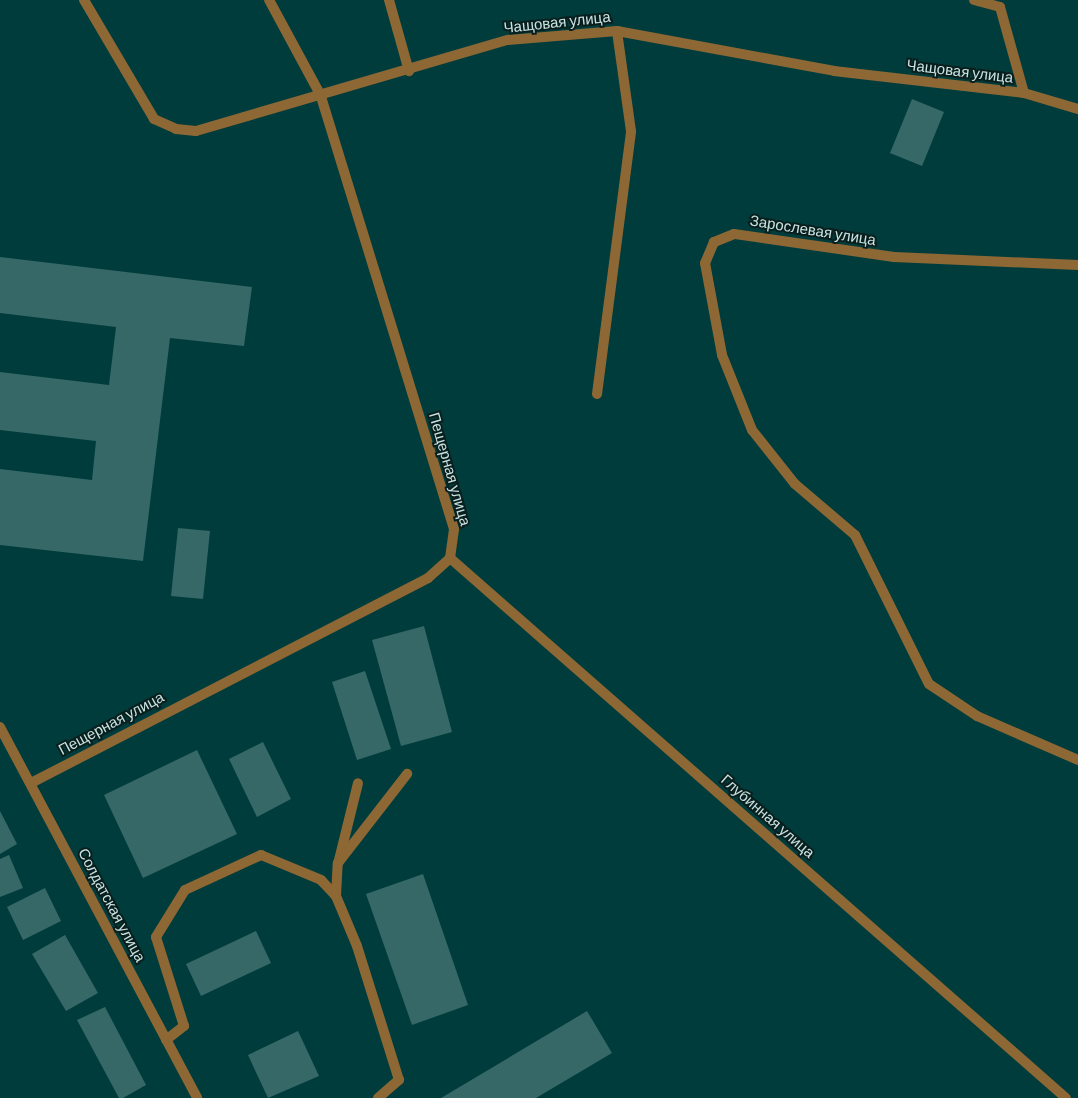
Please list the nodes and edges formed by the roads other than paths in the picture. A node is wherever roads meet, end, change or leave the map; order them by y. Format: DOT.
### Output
graph roads {
  1 [pos="84,0"];
  2 [pos="269,0"];
  3 [pos="389,0"];
  4 [pos="974,0"];
  5 [pos="996,3"];
  6 [pos="617,31"];
  7 [pos="408,71"];
  8 [pos="1024,93"];
  9 [pos="321,96"];
  10 [pos="1078,109"];
  11 [pos="1078,265"];
  12 [pos="597,394"];
  13 [pos="450,558"];
  14 [pos="0,727"];
  15 [pos="1078,760"];
  16 [pos="407,774"];
  17 [pos="31,783"];
  18 [pos="358,783"];
  19 [pos="338,863"];
  20 [pos="336,896"];
  21 [pos="166,1040"];
  22 [pos="197,1098"];
  23 [pos="378,1098"];
  24 [pos="1066,1098"];
  1 -- 9 [label="street, Чащовая улица"];
  2 -- 9 [label="street, Пещерная улица"];
  3 -- 7 [label="street"];
  4 -- 5 [label="street"];
  5 -- 8 [label="street"];
  6 -- 7 [label="street, Чащовая улица"];
  6 -- 8 [label="street, Чащовая улица"];
  6 -- 12 [label="street"];
  7 -- 9 [label="street, Чащовая улица"];
  8 -- 10 [label="street, Чащовая улица"];
  9 -- 13 [label="street, Пещерная улица"];
  11 -- 15 [label="street, Зарослевая улица"];
  13 -- 17 [label="street, Пещерная улица"];
  13 -- 24 [label="street, Глубинная улица"];
  14 -- 17 [label="street, Солдатская улица"];
  16 -- 19 [label="street"];
  17 -- 21 [label="street, Солдатская улица"];
  18 -- 19 [label="street"];
  19 -- 20 [label="street"];
  20 -- 21 [label="street"];
  20 -- 23 [label="street"];
  21 -- 22 [label="street, Солдатская улица"];
}
